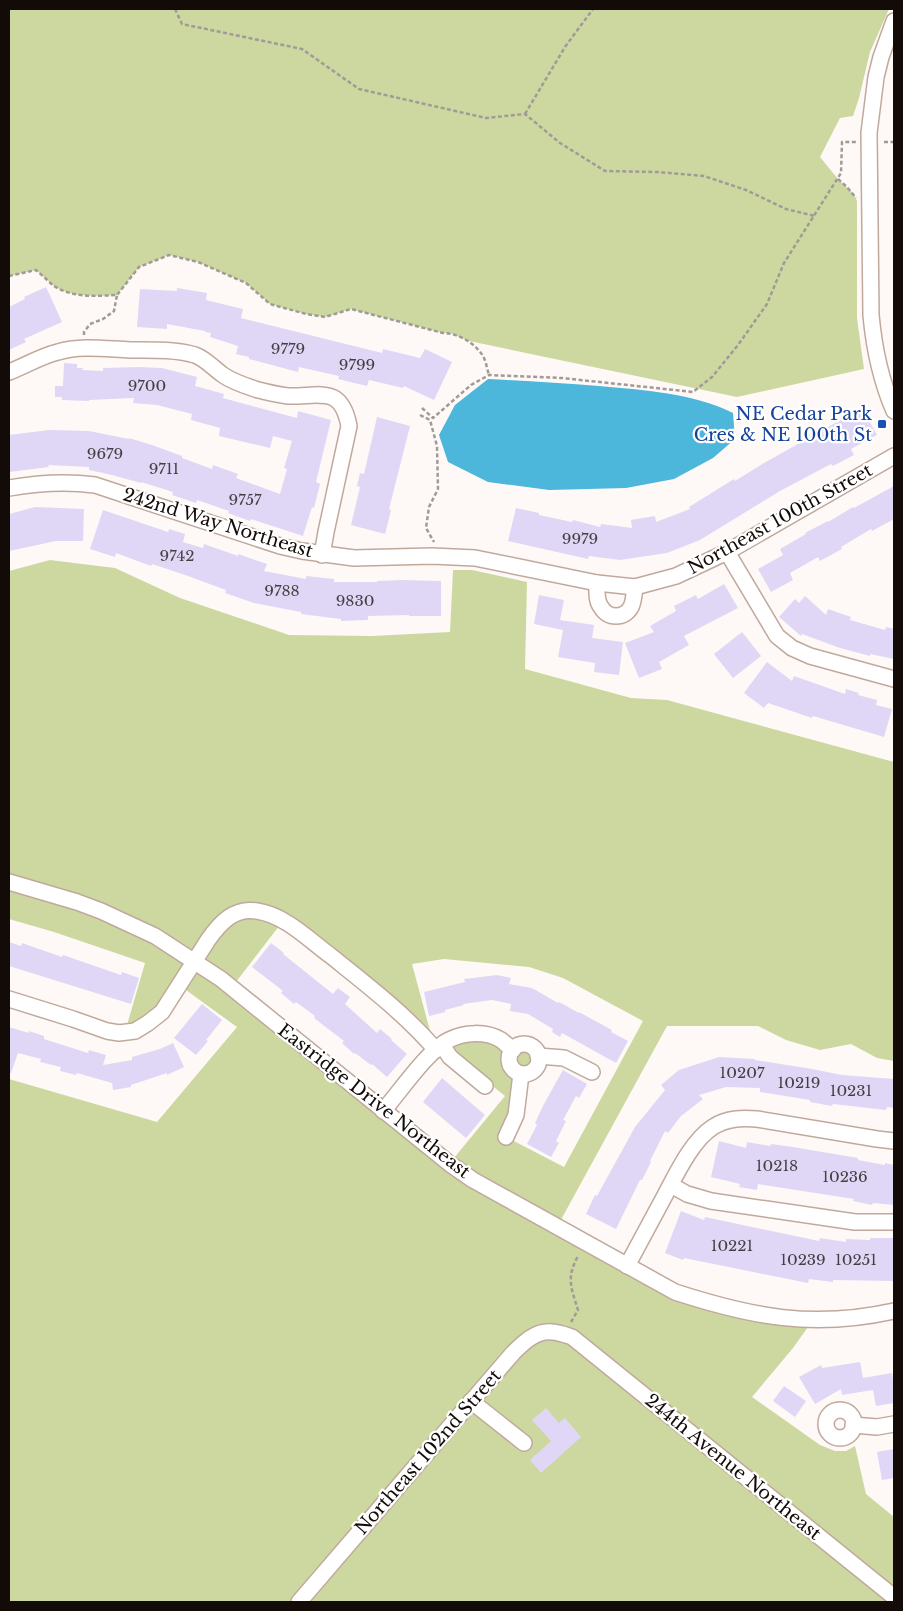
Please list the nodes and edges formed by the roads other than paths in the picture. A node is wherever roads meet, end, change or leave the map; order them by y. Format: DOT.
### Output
graph roads {
  1 [pos="894,21"];
  2 [pos="9,372"];
  3 [pos="894,412"];
  4 [pos="894,456"];
  5 [pos="9,488"];
  6 [pos="727,552"];
  7 [pos="322,555"];
  8 [pos="597,584"];
  9 [pos="635,587"];
  10 [pos="894,679"];
  11 [pos="9,882"];
  12 [pos="195,962"];
  13 [pos="9,999"];
  14 [pos="439,1047"];
  15 [pos="513,1050"];
  16 [pos="538,1056"];
  17 [pos="592,1072"];
  18 [pos="521,1074"];
  19 [pos="486,1086"];
  20 [pos="383,1111"];
  21 [pos="506,1137"];
  22 [pos="894,1141"];
  23 [pos="671,1184"];
  24 [pos="894,1222"];
  25 [pos="626,1266"];
  26 [pos="894,1311"];
  27 [pos="568,1336"];
  28 [pos="471,1402"];
  29 [pos="894,1424"];
  30 [pos="853,1426"];
  31 [pos="524,1443"];
  32 [pos="894,1597"];
  33 [pos="299,1602"];
  1 -- 3 [label="street"];
  2 -- 7 [label="street"];
  4 -- 6 [label="street, Northeast 100th Street"];
  5 -- 7 [label="street, 242nd Way Northeast"];
  6 -- 9 [label="street, Northeast 100th Street"];
  6 -- 10 [label="street"];
  7 -- 8 [label="street, 242nd Way Northeast"];
  8 -- 9 [label="street, 242nd Way Northeast"];
  8 -- 9 [label="street"];
  11 -- 12 [label="street, Eastridge Drive Northeast"];
  12 -- 13 [label="street"];
  12 -- 14 [label="street"];
  12 -- 20 [label="street, Eastridge Drive Northeast"];
  14 -- 15 [label="street"];
  14 -- 19 [label="street"];
  14 -- 20 [label="street"];
  15 -- 16 [label="street"];
  15 -- 18 [label="street"];
  16 -- 17 [label="street"];
  16 -- 18 [label="street"];
  18 -- 21 [label="street"];
  20 -- 25 [label="street, Eastridge Drive Northeast"];
  22 -- 23 [label="street"];
  23 -- 24 [label="street"];
  23 -- 25 [label="street"];
  25 -- 26 [label="street, Eastridge Drive Northeast"];
  27 -- 28 [label="street, Northeast 102nd Street"];
  27 -- 32 [label="street, 244th Avenue Northeast"];
  28 -- 31 [label="street"];
  28 -- 33 [label="street, Northeast 102nd Street"];
  29 -- 30 [label="street"];
}
